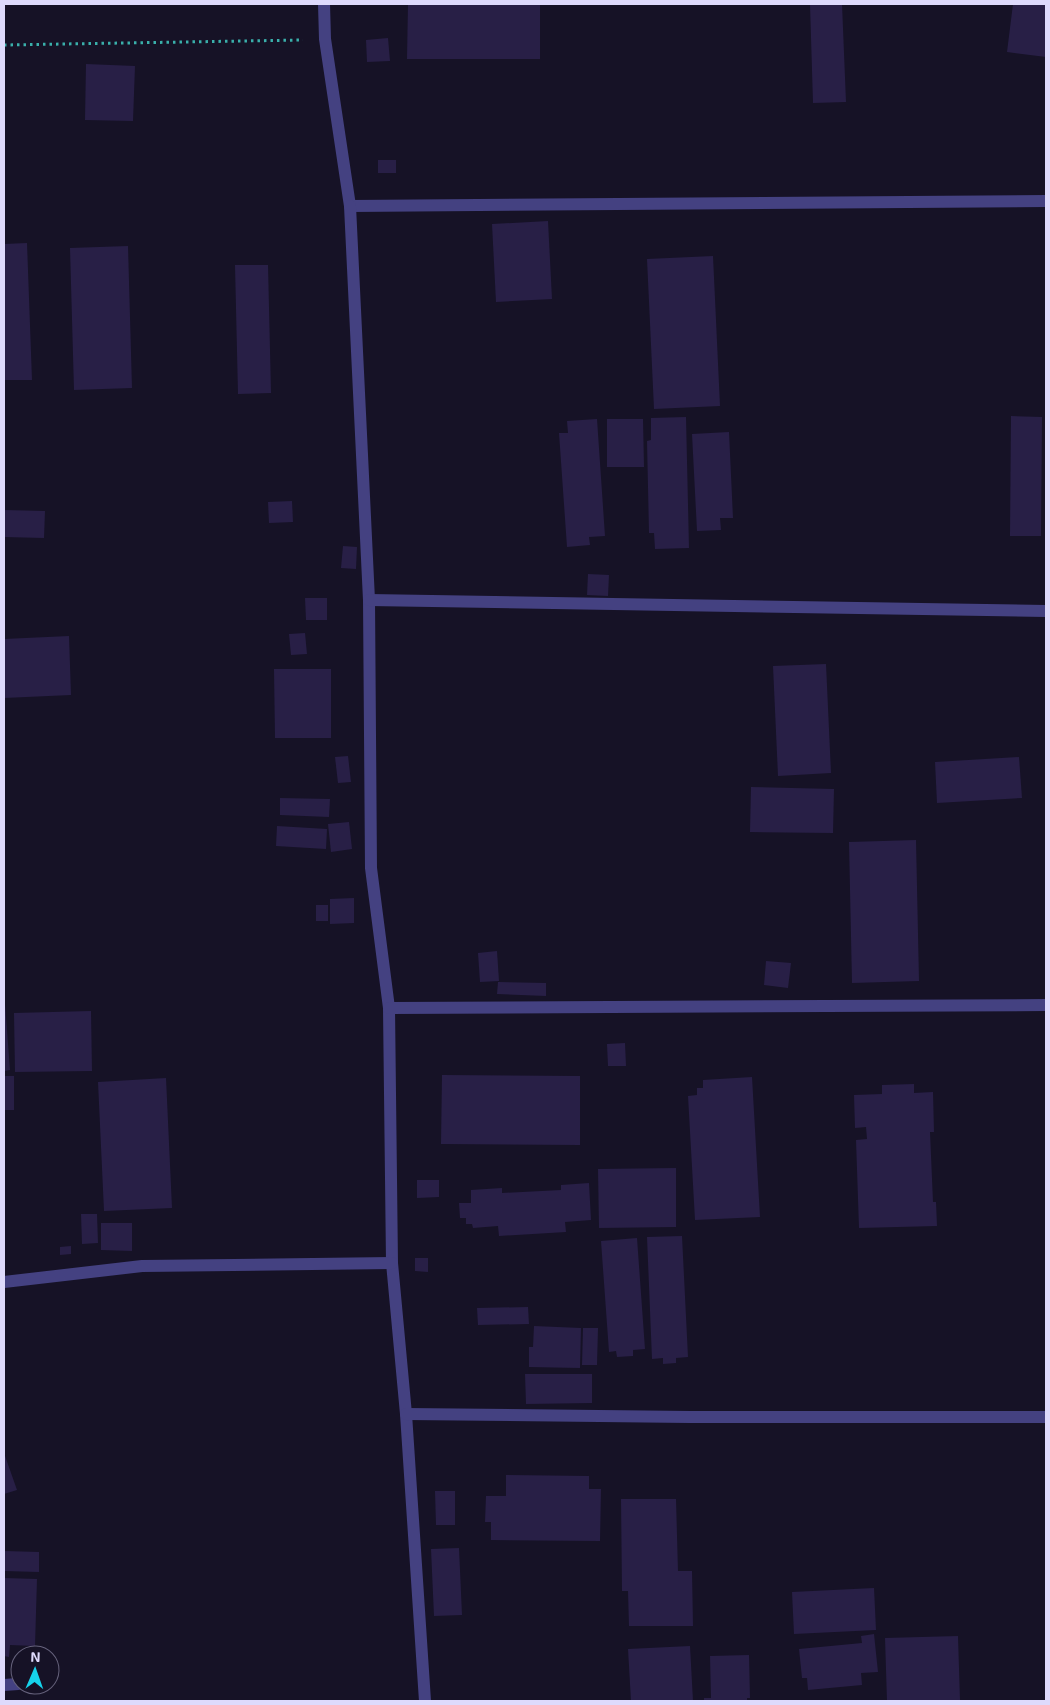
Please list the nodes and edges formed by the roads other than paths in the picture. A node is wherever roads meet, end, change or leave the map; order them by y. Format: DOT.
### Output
graph roads {
  1 [pos="324,4"];
  2 [pos="1046,201"];
  3 [pos="350,206"];
  4 [pos="369,600"];
  5 [pos="1046,611"];
  6 [pos="1046,1005"];
  7 [pos="389,1008"];
  8 [pos="392,1263"];
  9 [pos="4,1282"];
  10 [pos="406,1414"];
  11 [pos="1046,1417"];
  12 [pos="425,1701"];
  1 -- 3 [label="street"];
  2 -- 3 [label="street"];
  3 -- 4 [label="street"];
  4 -- 5 [label="street"];
  4 -- 7 [label="street"];
  6 -- 7 [label="street"];
  7 -- 8 [label="street"];
  8 -- 9 [label="street"];
  8 -- 10 [label="street"];
  10 -- 11 [label="street"];
  10 -- 12 [label="street"];
}
